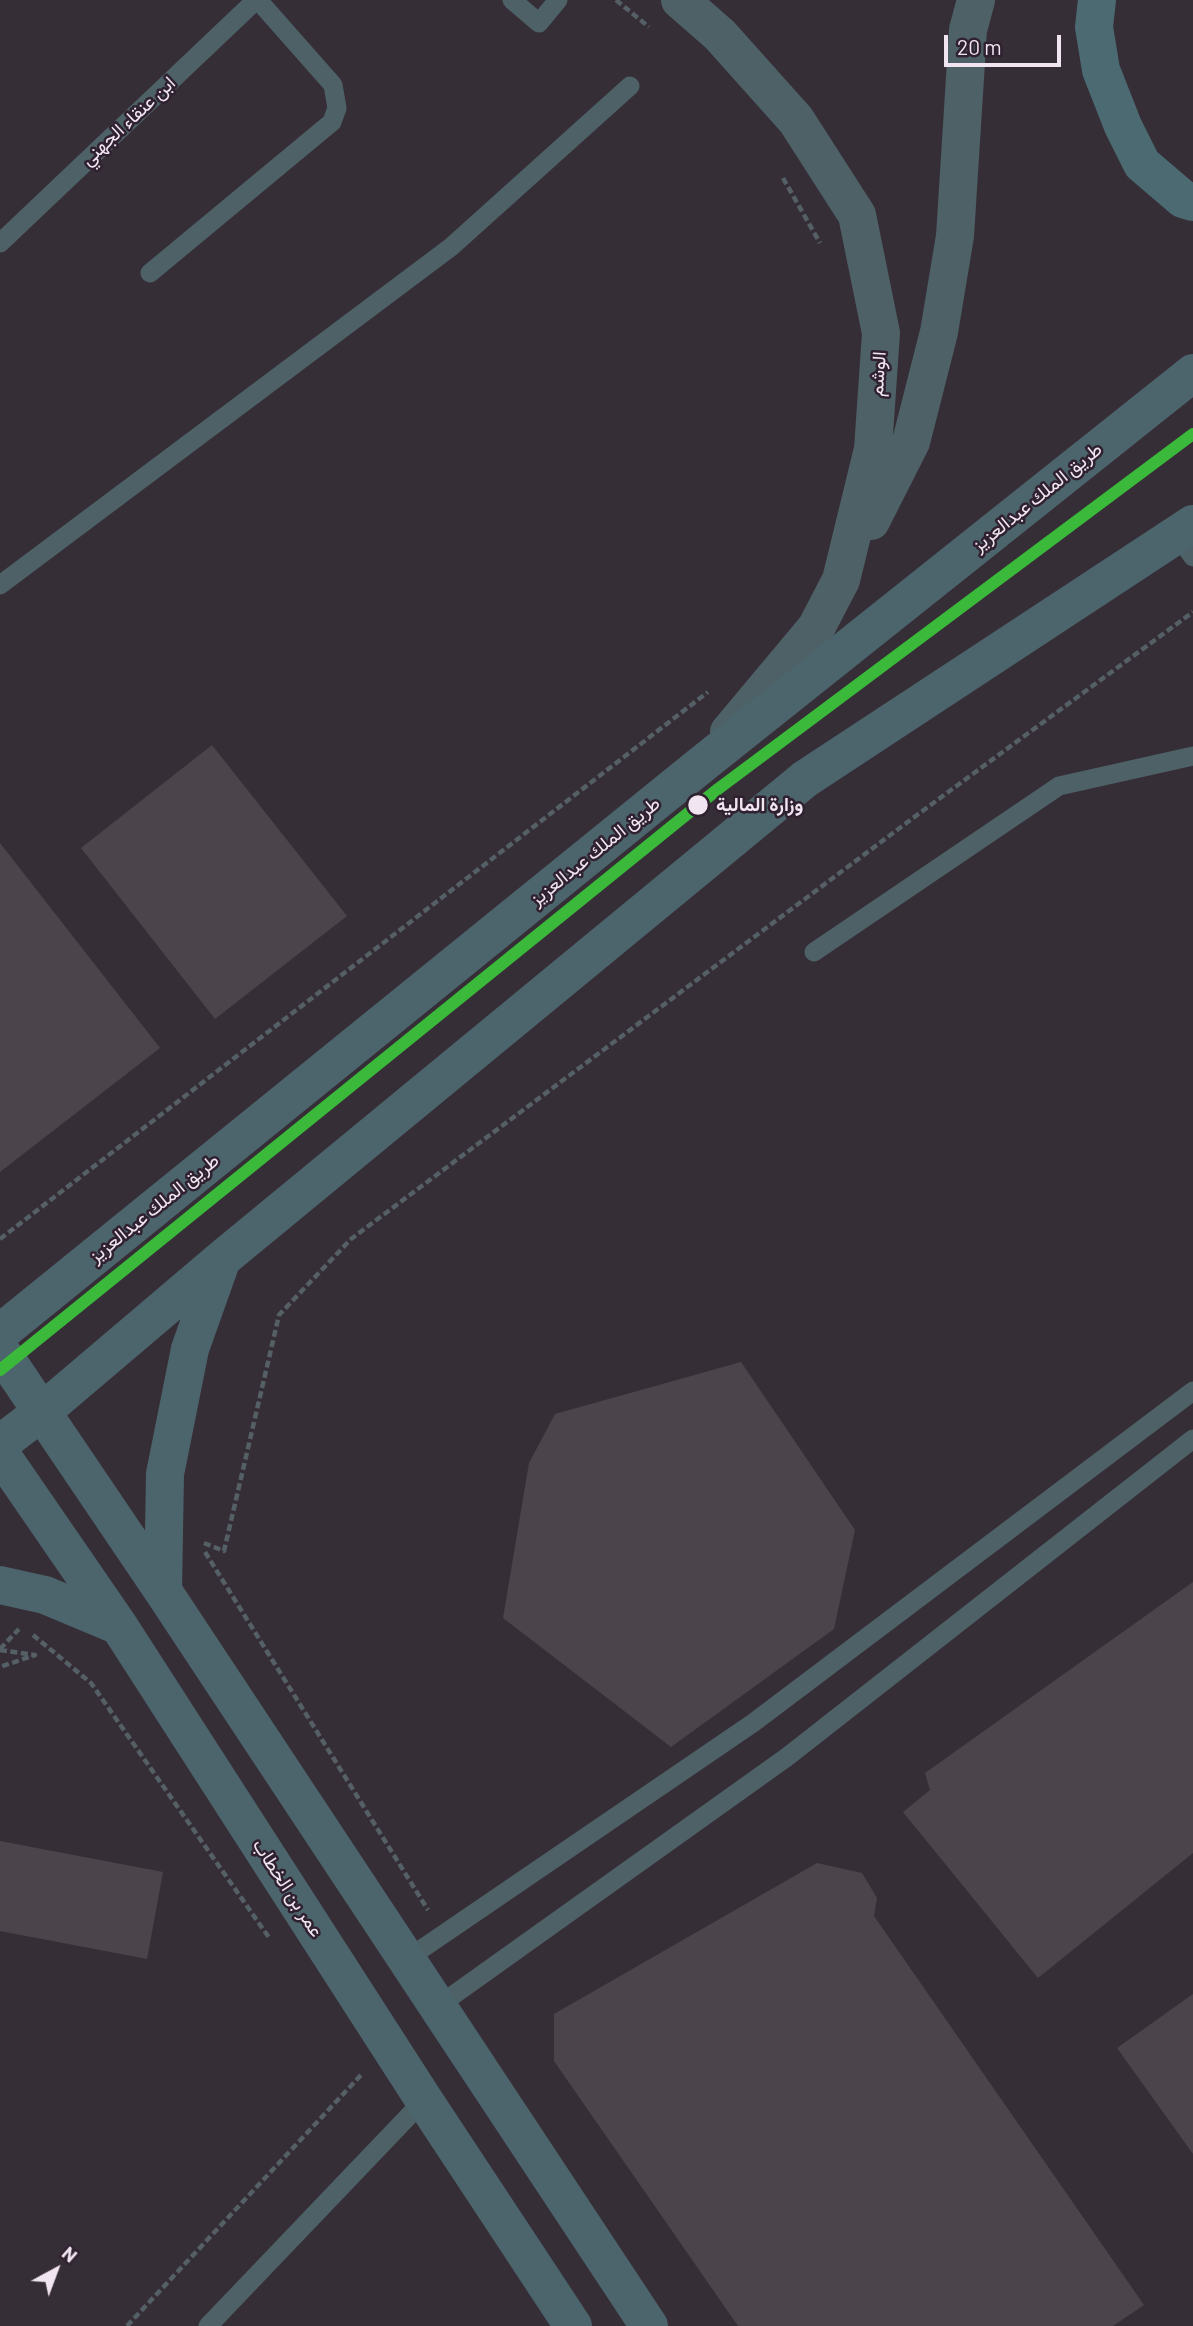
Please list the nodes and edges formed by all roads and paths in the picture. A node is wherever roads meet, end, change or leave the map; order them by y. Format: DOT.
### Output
graph roads {
  1 [pos="257,0"];
  2 [pos="512,0"];
  3 [pos="558,0"];
  4 [pos="616,0"];
  5 [pos="680,0"];
  6 [pos="976,0"];
  7 [pos="1097,0"];
  8 [pos="657,34"];
  9 [pos="631,86"];
  10 [pos="780,173"];
  11 [pos="1193,202"];
  12 [pos="0,243"];
  13 [pos="820,243"];
  14 [pos="149,273"];
  15 [pos="1193,373"];
  16 [pos="1188,539"];
  17 [pos="841,580"];
  18 [pos="0,585"];
  19 [pos="1193,612"];
  20 [pos="715,687"];
  21 [pos="1193,756"];
  22 [pos="701,765"];
  23 [pos="814,952"];
  24 [pos="0,1239"];
  25 [pos="222,1259"];
  26 [pos="0,1333"];
  27 [pos="0,1350"];
  28 [pos="1193,1391"];
  29 [pos="43,1411"];
  30 [pos="1193,1440"];
  31 [pos="0,1444"];
  32 [pos="0,1452"];
  33 [pos="0,1585"];
  34 [pos="163,1591"];
  35 [pos="22,1626"];
  36 [pos="120,1626"];
  37 [pos="32,1634"];
  38 [pos="0,1649"];
  39 [pos="0,1667"];
  40 [pos="443,1935"];
  41 [pos="272,1942"];
  42 [pos="407,1959"];
  43 [pos="439,2006"];
  44 [pos="366,2069"];
  45 [pos="424,2100"];
  46 [pos="127,2326"];
  47 [pos="208,2326"];
  48 [pos="573,2326"];
  49 [pos="649,2326"];
  1 -- 12 [label="lane, ابن عنقاء الجهني"];
  1 -- 14 [label="lane"];
  2 -- 3 [label="lane"];
  4 -- 8 [label="path"];
  5 -- 17 [label="street, الوشم"];
  6 -- 17 [label="street"];
  7 -- 11 [label="main road"];
  9 -- 18 [label="lane"];
  10 -- 13 [label="path"];
  15 -- 22 [label="main road, طريق الملك عبدالعزيز"];
  16 -- 25 [label="main road"];
  17 -- 22 [label="street, الوشم"];
  19 -- 40 [label="path"];
  20 -- 24 [label="path"];
  21 -- 23 [label="lane"];
  22 -- 26 [label="main road, طريق الملك عبدالعزيز"];
  25 -- 29 [label="main road"];
  25 -- 34 [label="main road"];
  27 -- 29 [label="main road"];
  28 -- 40 [label="lane"];
  29 -- 31 [label="main road"];
  29 -- 34 [label="main road"];
  30 -- 43 [label="lane"];
  32 -- 36 [label="main road, عمر بن الخطاب"];
  33 -- 36 [label="main road"];
  34 -- 42 [label="main road"];
  35 -- 38 [label="path"];
  36 -- 45 [label="main road, عمر بن الخطاب"];
  37 -- 41 [label="path"];
  38 -- 39 [label="path"];
  40 -- 42 [label="lane"];
  42 -- 43 [label="main road"];
  43 -- 49 [label="main road"];
  44 -- 46 [label="path"];
  45 -- 47 [label="lane"];
  45 -- 48 [label="main road, عمر بن الخطاب"];
}
